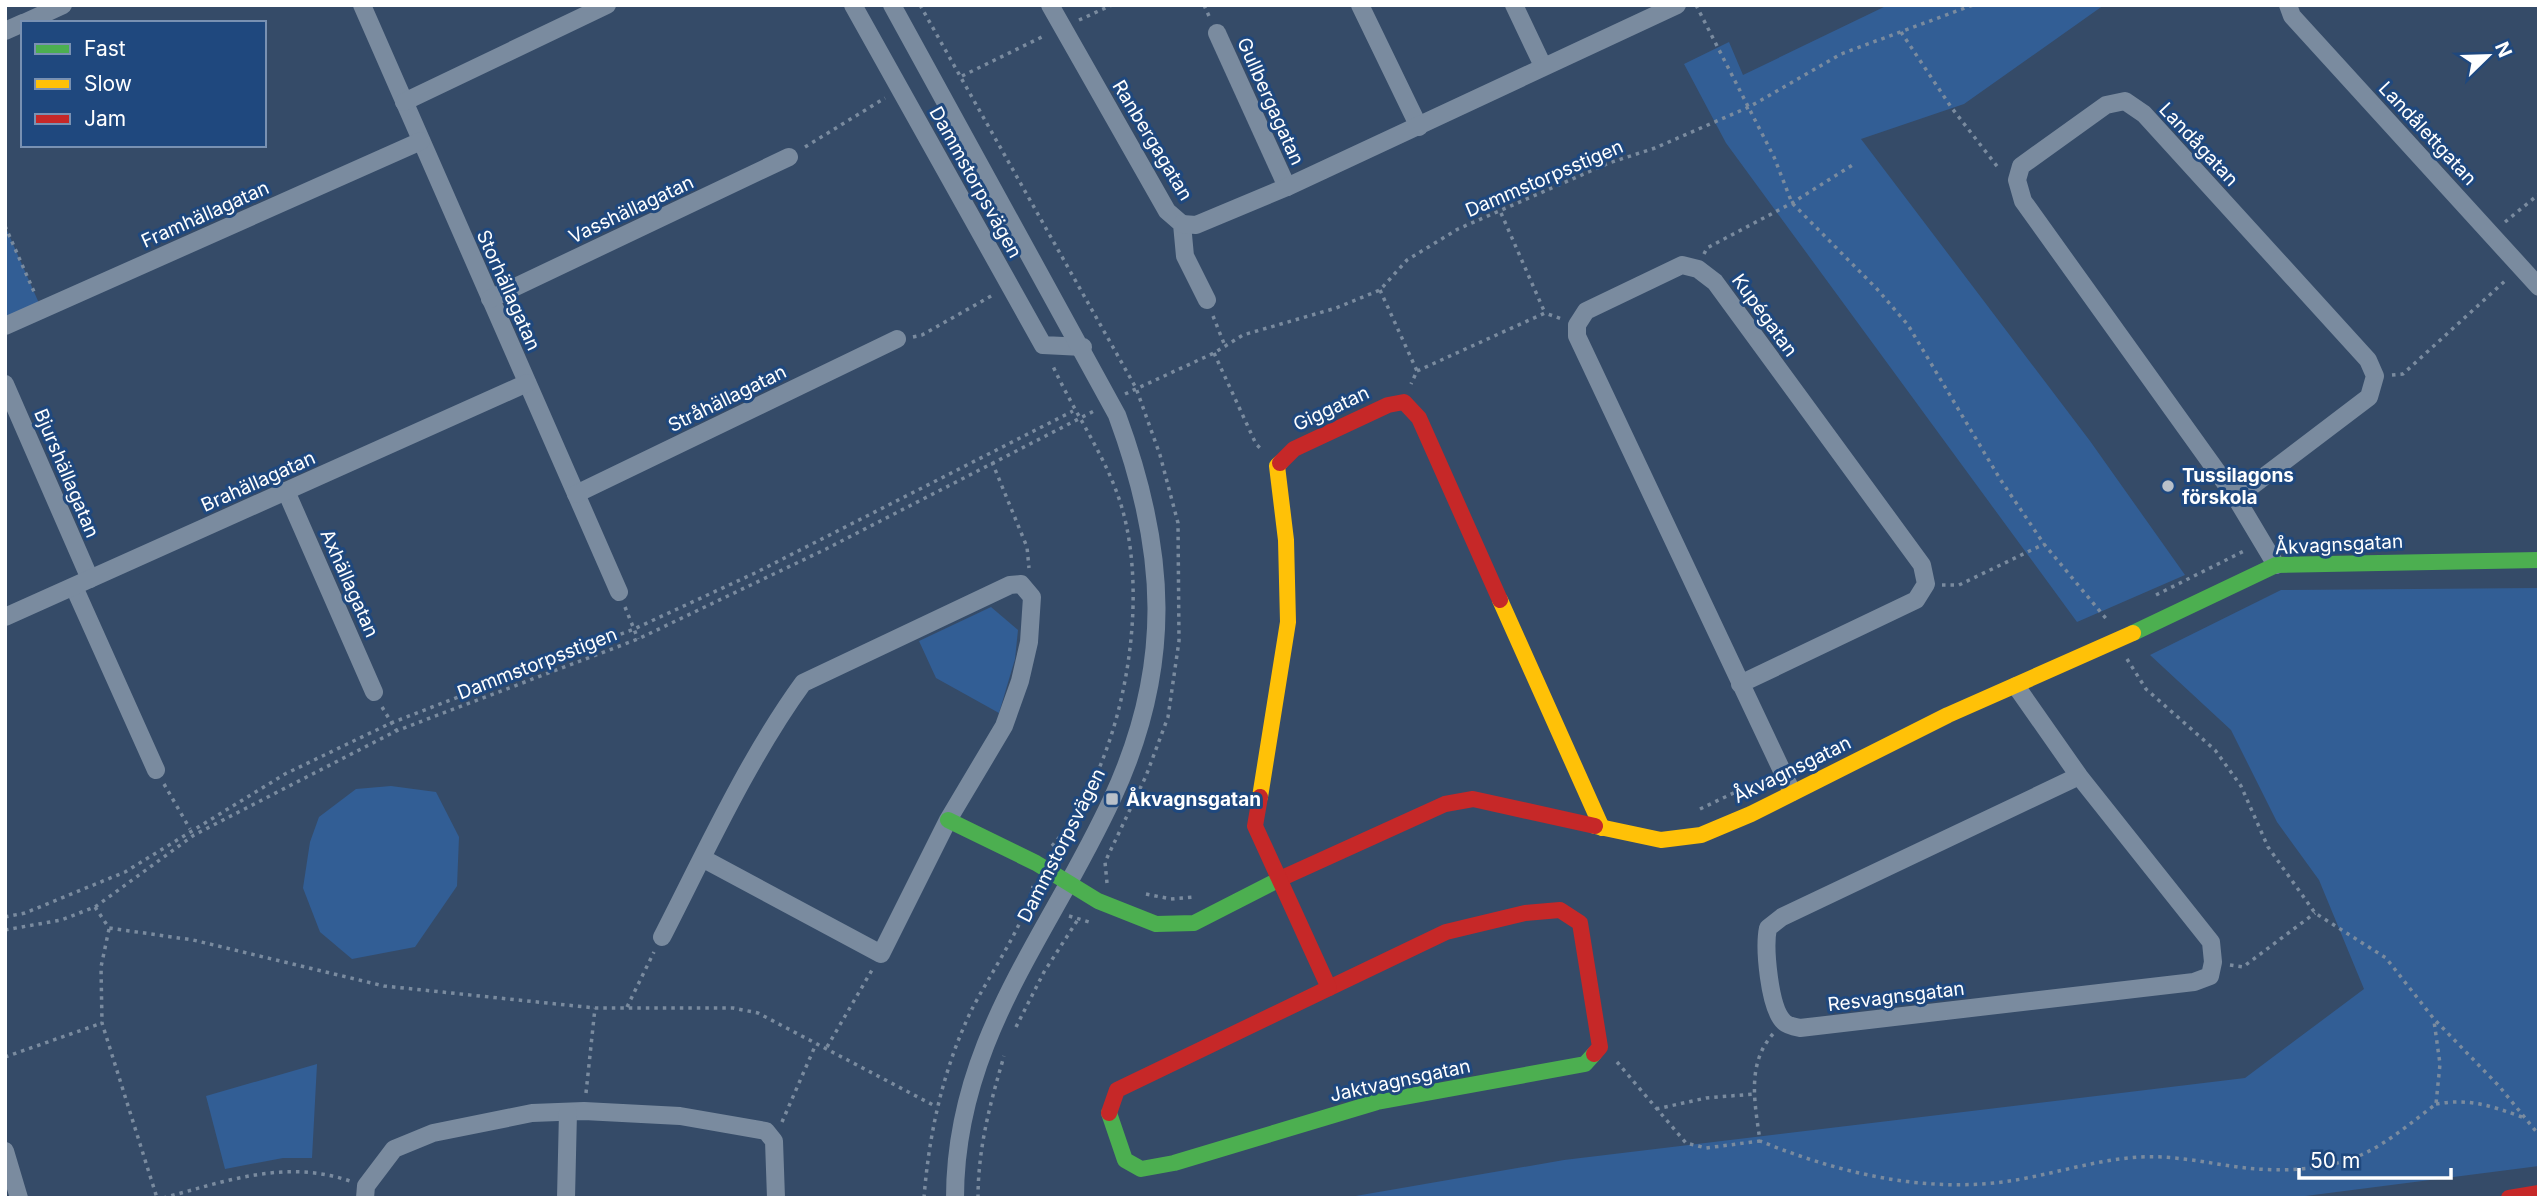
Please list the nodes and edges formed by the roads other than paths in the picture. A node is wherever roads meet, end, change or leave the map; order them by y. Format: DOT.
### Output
graph roads {
  1 [pos="63,5"];
  2 [pos="362,5"];
  3 [pos="607,5"];
  4 [pos="853,5"];
  5 [pos="892,5"];
  6 [pos="1050,5"];
  7 [pos="1360,5"];
  8 [pos="1514,5"];
  9 [pos="2288,5"];
  10 [pos="1674,6"];
  11 [pos="28,21"];
  12 [pos="1217,33"];
  13 [pos="1544,66"];
  14 [pos="404,102"];
  15 [pos="1419,127"];
  16 [pos="421,141"];
  17 [pos="789,157"];
  18 [pos="1287,187"];
  19 [pos="1182,224"];
  20 [pos="2539,287"];
  21 [pos="490,299"];
  22 [pos="1207,300"];
  23 [pos="5,326"];
  24 [pos="897,339"];
  25 [pos="1083,347"];
  26 [pos="527,383"];
  27 [pos="5,384"];
  28 [pos="286,491"];
  29 [pos="576,494"];
  30 [pos="2236,498"];
  31 [pos="2539,560"];
  32 [pos="2276,565"];
  33 [pos="82,583"];
  34 [pos="619,592"];
  35 [pos="5,617"];
  36 [pos="1740,684"];
  37 [pos="2016,686"];
  38 [pos="374,692"];
  39 [pos="156,770"];
  40 [pos="2079,776"];
  41 [pos="1792,792"];
  42 [pos="948,820"];
  43 [pos="1602,828"];
  44 [pos="702,858"];
  45 [pos="1280,879"];
  46 [pos="1067,882"];
  47 [pos="662,937"];
  48 [pos="1329,988"];
  49 [pos="576,1112"];
  50 [pos="5,1151"];
  51 [pos="365,1192"];
  52 [pos="2539,1193"];
  53 [pos="19,1198"];
  54 [pos="566,1198"];
  55 [pos="776,1198"];
  56 [pos="955,1198"];
  57 [pos="2509,1198"];
  1 -- 11 [label="street"];
  2 -- 14 [label="street, Storhällagatan"];
  3 -- 14 [label="street"];
  4 -- 25 [label="street, Dammstorpsvägen"];
  5 -- 25 [label="street, Dammstorpsvägen"];
  6 -- 19 [label="street, Ranbergagatan"];
  7 -- 15 [label="street"];
  8 -- 13 [label="street"];
  9 -- 20 [label="street, Landålettgatan"];
  10 -- 13 [label="street, Gullbergagatan"];
  12 -- 18 [label="street, Gullbergagatan"];
  13 -- 15 [label="street, Gullbergagatan"];
  14 -- 16 [label="street, Storhällagatan"];
  15 -- 18 [label="street, Gullbergagatan"];
  16 -- 21 [label="street, Storhällagatan"];
  16 -- 23 [label="street, Framhällagatan"];
  17 -- 21 [label="street, Vasshällagatan"];
  18 -- 19 [label="street, Gullbergagatan"];
  19 -- 22 [label="street, Ranbergagatan"];
  21 -- 26 [label="street, Storhällagatan"];
  24 -- 29 [label="street, Stråhällagatan"];
  25 -- 46 [label="street, Dammstorpsvägen"];
  26 -- 28 [label="street, Brahällagatan"];
  26 -- 29 [label="street, Storhällagatan"];
  27 -- 33 [label="street, Bjurshällagatan"];
  28 -- 33 [label="street, Brahällagatan"];
  28 -- 38 [label="street, Axhällagatan"];
  29 -- 34 [label="street, Storhällagatan"];
  30 -- 30 [label="street, Landågatan"];
  30 -- 32 [label="street"];
  31 -- 32 [label="street, Åkvagnsgatan"];
  32 -- 37 [label="street, Åkvagnsgatan"];
  33 -- 35 [label="street, Brahällagatan"];
  33 -- 39 [label="street, Bjurshällagatan"];
  36 -- 36 [label="street, Kupégatan"];
  36 -- 41 [label="street"];
  37 -- 40 [label="street"];
  37 -- 41 [label="street, Åkvagnsgatan"];
  40 -- 40 [label="street, Resvagnsgatan"];
  41 -- 43 [label="street, Åkvagnsgatan"];
  42 -- 44 [label="street"];
  42 -- 44 [label="street"];
  42 -- 46 [label="street, Åkvagnsgatan"];
  43 -- 45 [label="street, Åkvagnsgatan"];
  43 -- 45 [label="street, Giggatan"];
  44 -- 47 [label="street"];
  45 -- 46 [label="street, Åkvagnsgatan"];
  45 -- 48 [label="street"];
  46 -- 56 [label="street, Dammstorpsvägen"];
  48 -- 48 [label="street, Jaktvagnsgatan"];
  49 -- 51 [label="street"];
  49 -- 54 [label="street"];
  49 -- 55 [label="street"];
  50 -- 53 [label="street"];
  52 -- 57 [label="street"];
}
